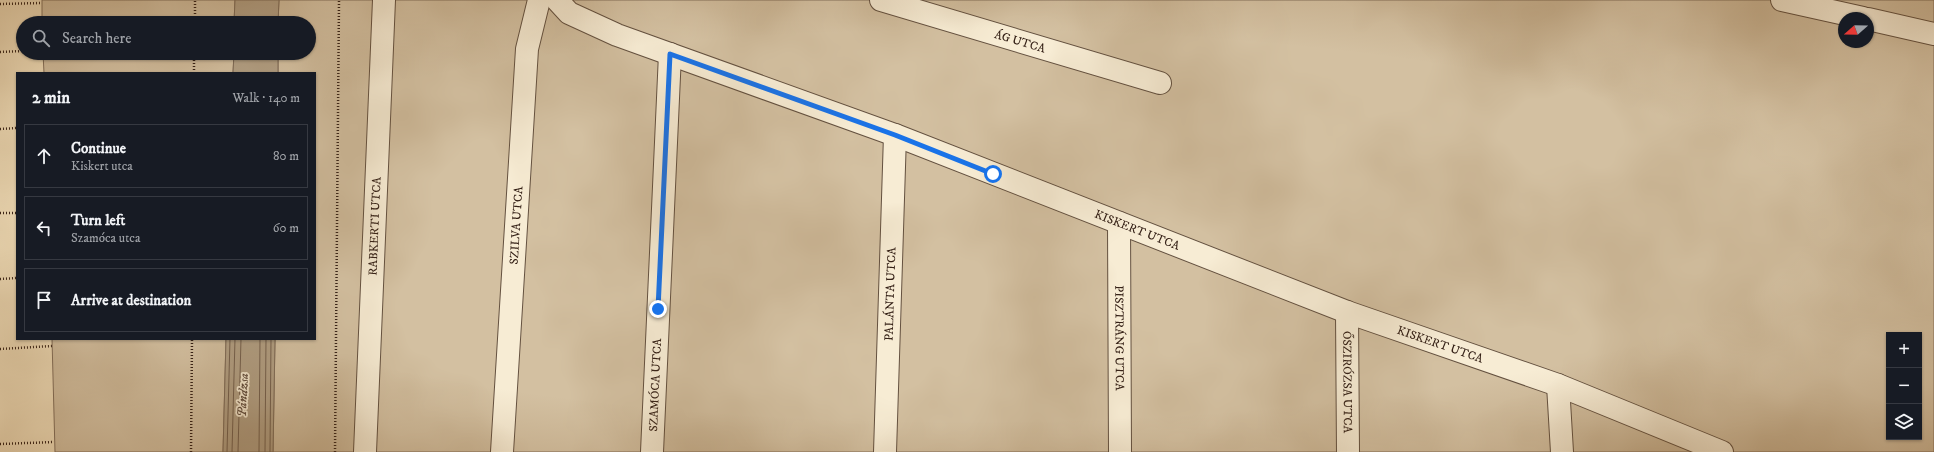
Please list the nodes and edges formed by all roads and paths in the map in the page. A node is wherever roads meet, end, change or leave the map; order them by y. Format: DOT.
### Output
graph roads {
  1 [pos="195,0"];
  2 [pos="339,0"];
  3 [pos="384,0"];
  4 [pos="539,0"];
  5 [pos="556,0"];
  6 [pos="881,0"];
  7 [pos="1782,0"];
  8 [pos="42,3"];
  9 [pos="0,4"];
  10 [pos="1838,12"];
  11 [pos="195,16"];
  12 [pos="1874,20"];
  13 [pos="1934,34"];
  14 [pos="16,51"];
  15 [pos="0,52"];
  16 [pos="670,54"];
  17 [pos="194,60"];
  18 [pos="194,72"];
  19 [pos="1160,83"];
  20 [pos="16,128"];
  21 [pos="0,129"];
  22 [pos="895,135"];
  23 [pos="16,213"];
  24 [pos="0,214"];
  25 [pos="1119,223"];
  26 [pos="16,278"];
  27 [pos="0,279"];
  28 [pos="1347,312"];
  29 [pos="192,340"];
  30 [pos="52,346"];
  31 [pos="0,349"];
  32 [pos="1558,385"];
  33 [pos="54,442"];
  34 [pos="0,444"];
  35 [pos="191,452"];
  36 [pos="335,452"];
  37 [pos="365,452"];
  38 [pos="502,452"];
  39 [pos="652,452"];
  40 [pos="885,452"];
  41 [pos="1120,452"];
  42 [pos="1348,452"];
  43 [pos="1562,452"];
  44 [pos="1722,452"];
  1 -- 11 [label="path"];
  2 -- 36 [label="path"];
  3 -- 37 [label="street, RABKERTI UTCA"];
  4 -- 38 [label="street, SZILVA UTCA"];
  5 -- 16 [label="street, KISKERT UTCA"];
  6 -- 19 [label="street, ÁG UTCA"];
  7 -- 10 [label="street"];
  8 -- 9 [label="path"];
  12 -- 13 [label="street"];
  14 -- 15 [label="path"];
  16 -- 22 [label="street, KISKERT UTCA"];
  16 -- 39 [label="street, SZAMÓCA UTCA"];
  17 -- 18 [label="path"];
  20 -- 21 [label="path"];
  22 -- 25 [label="street, KISKERT UTCA"];
  22 -- 40 [label="street, PALÁNTA UTCA"];
  23 -- 24 [label="path"];
  25 -- 28 [label="street, KISKERT UTCA"];
  25 -- 41 [label="street, PISZTRÁNG UTCA"];
  26 -- 27 [label="path"];
  28 -- 32 [label="street, KISKERT UTCA"];
  28 -- 42 [label="street, ŐSZIRÓZSA UTCA"];
  29 -- 35 [label="path"];
  30 -- 31 [label="path"];
  32 -- 43 [label="street"];
  32 -- 44 [label="street, KISKERT UTCA"];
  33 -- 34 [label="path"];
}
